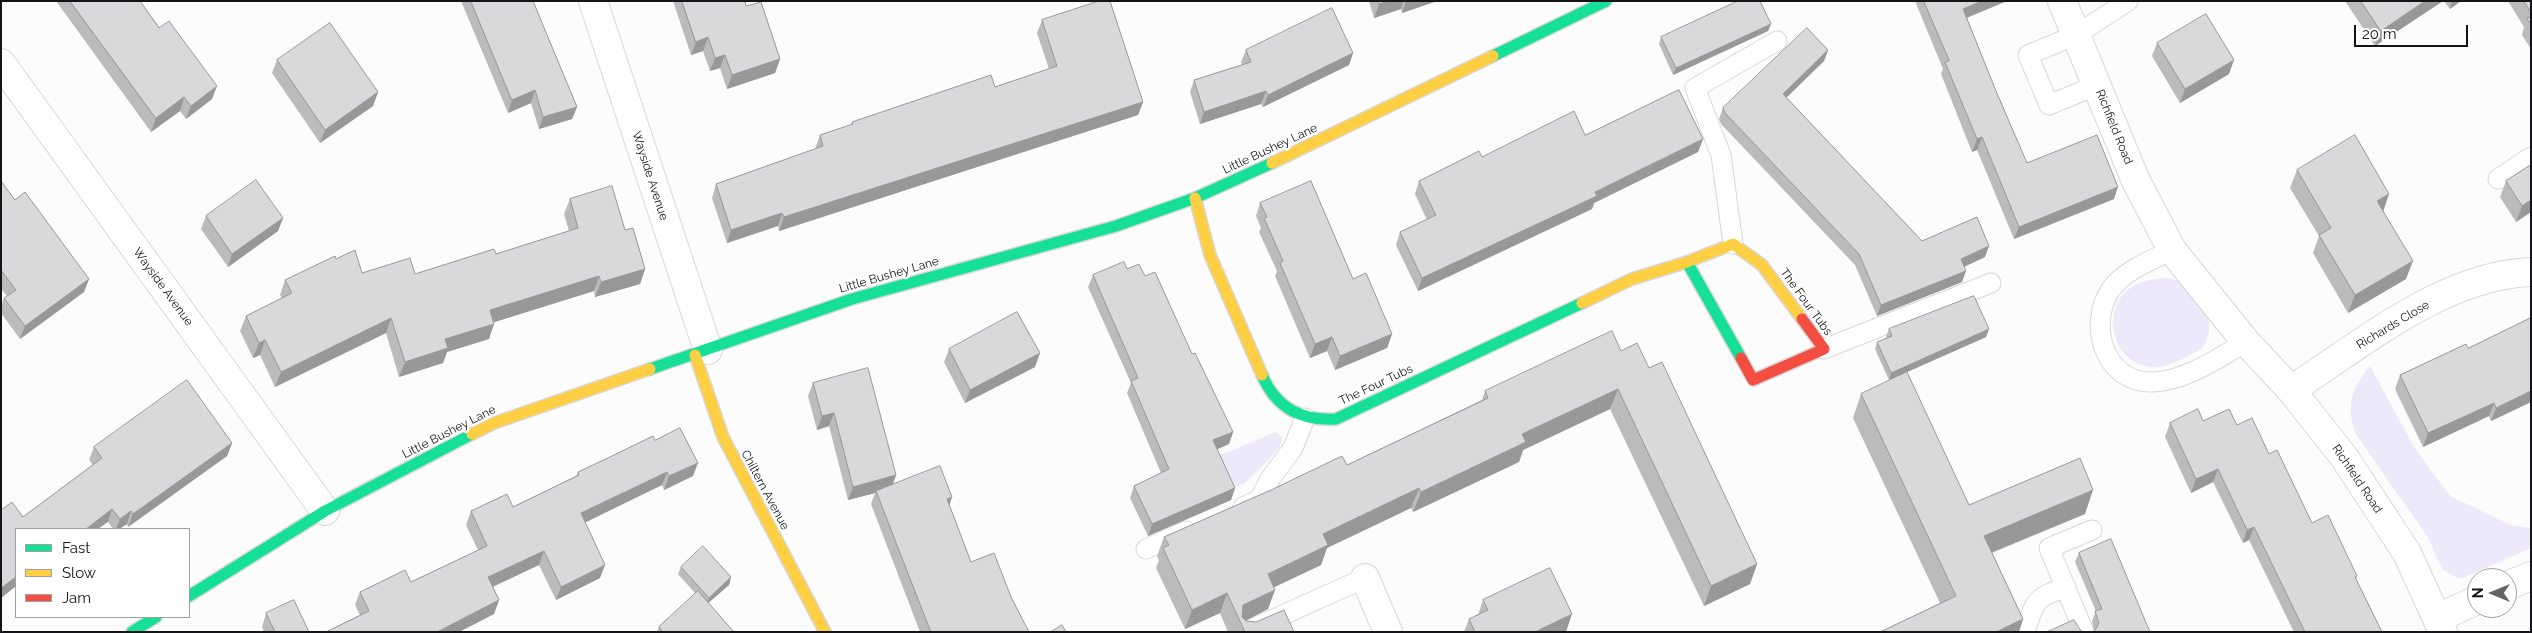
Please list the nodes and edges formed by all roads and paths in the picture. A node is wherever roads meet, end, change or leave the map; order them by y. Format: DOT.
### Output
graph roads {
  1 [pos="593,1"];
  2 [pos="1606,1"];
  3 [pos="2062,1"];
  4 [pos="2128,1"];
  5 [pos="2076,35"];
  6 [pos="1778,41"];
  7 [pos="1,63"];
  8 [pos="2097,85"];
  9 [pos="2531,157"];
  10 [pos="2498,180"];
  11 [pos="1195,198"];
  12 [pos="1733,244"];
  13 [pos="2172,250"];
  14 [pos="1687,262"];
  15 [pos="2531,272"];
  16 [pos="1991,283"];
  17 [pos="2246,342"];
  18 [pos="1824,349"];
  19 [pos="701,352"];
  20 [pos="2291,390"];
  21 [pos="1305,418"];
  22 [pos="325,511"];
  23 [pos="1224,515"];
  24 [pos="1207,522"];
  25 [pos="2092,530"];
  26 [pos="1146,549"];
  27 [pos="2531,576"];
  28 [pos="1365,578"];
  29 [pos="2517,582"];
  30 [pos="2066,587"];
  31 [pos="190,595"];
  32 [pos="2467,607"];
  33 [pos="154,618"];
  34 [pos="2440,625"];
  35 [pos="132,632"];
  36 [pos="825,632"];
  37 [pos="1245,632"];
  38 [pos="1388,632"];
  39 [pos="2024,632"];
  40 [pos="2084,632"];
  1 -- 19 [label="street, Wayside Avenue"];
  2 -- 11 [label="street, Little Bushey Lane"];
  3 -- 5 [label="street, Richfield Road"];
  4 -- 5 [label="lane"];
  5 -- 8 [label="street, Richfield Road"];
  5 -- 8 [label="lane"];
  6 -- 12 [label="lane"];
  7 -- 22 [label="street, Wayside Avenue"];
  8 -- 13 [label="street, Richfield Road"];
  9 -- 10 [label="lane"];
  11 -- 19 [label="street, Little Bushey Lane"];
  11 -- 21 [label="street, The Four Tubs"];
  12 -- 14 [label="street, The Four Tubs"];
  12 -- 18 [label="street, The Four Tubs"];
  13 -- 17 [label="street, Richfield Road"];
  13 -- 17 [label="lane"];
  14 -- 18 [label="street, The Four Tubs"];
  14 -- 21 [label="street, The Four Tubs"];
  15 -- 20 [label="street, Richards Close"];
  16 -- 18 [label="lane"];
  17 -- 20 [label="street, Richfield Road"];
  19 -- 22 [label="street, Little Bushey Lane"];
  19 -- 36 [label="street, Chiltern Avenue"];
  20 -- 34 [label="street, Richfield Road"];
  21 -- 23 [label="lane"];
  22 -- 31 [label="street, Little Bushey Lane"];
  24 -- 26 [label="lane"];
  25 -- 30 [label="lane"];
  27 -- 29 [label="street"];
  28 -- 37 [label="lane"];
  28 -- 38 [label="street"];
  30 -- 39 [label="lane"];
  30 -- 40 [label="lane"];
  32 -- 34 [label="street"];
  33 -- 35 [label="street"];
}
